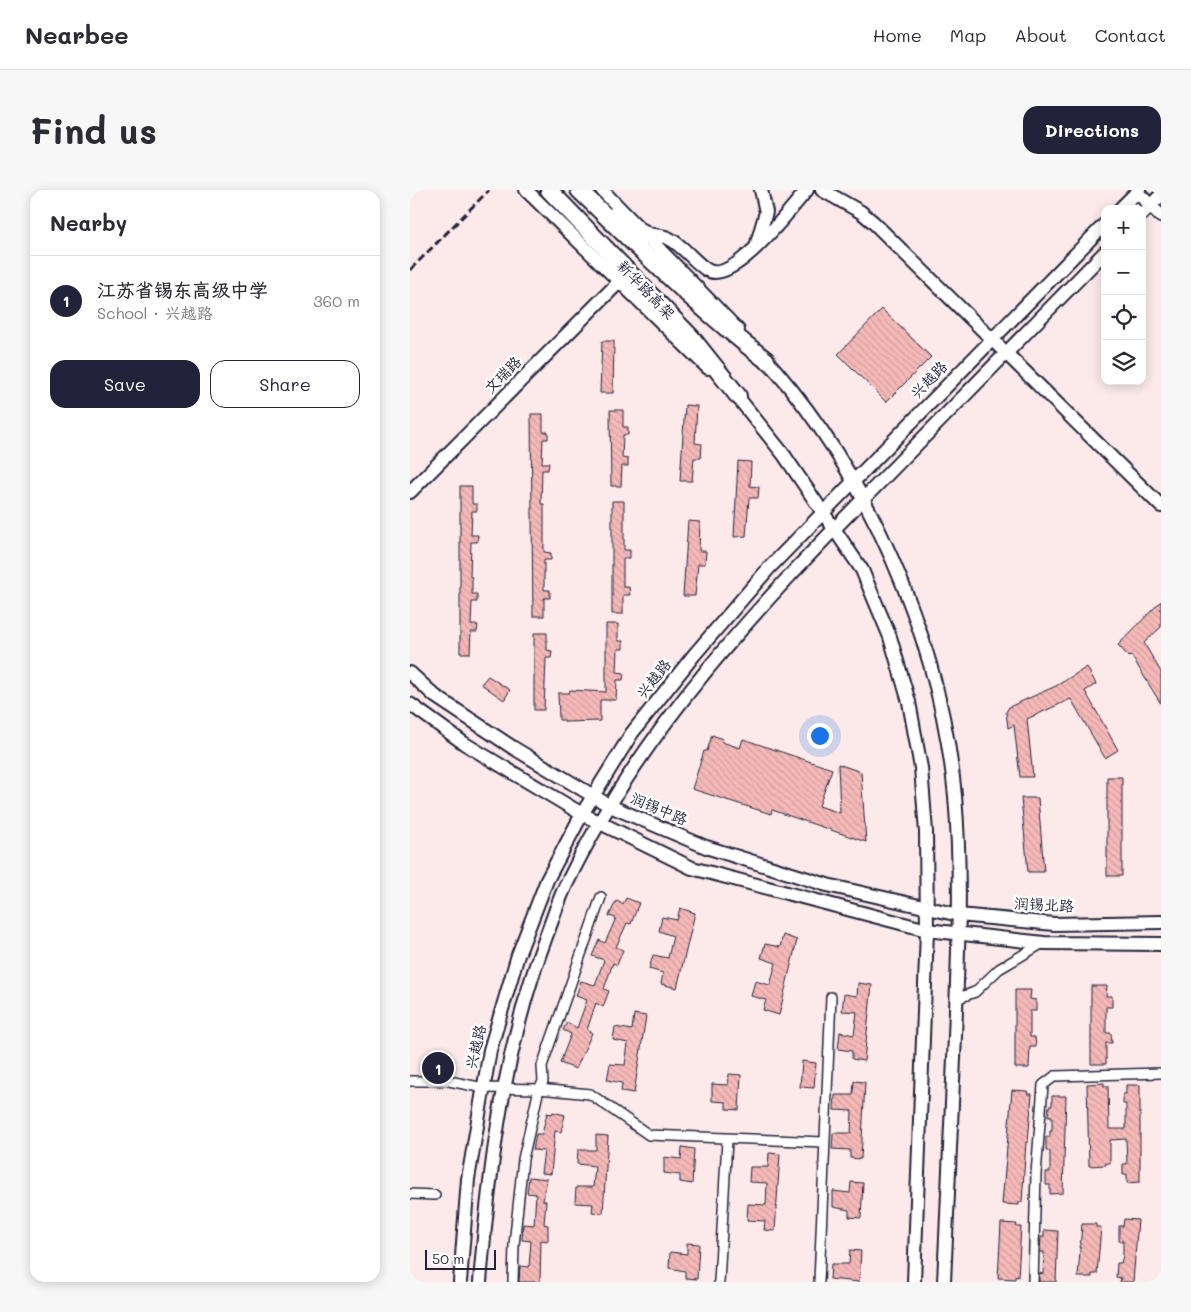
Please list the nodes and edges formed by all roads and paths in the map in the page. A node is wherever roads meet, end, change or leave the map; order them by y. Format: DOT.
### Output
graph roads {
  1 [pos="526,190"];
  2 [pos="549,190"];
  3 [pos="579,190"];
  4 [pos="592,190"];
  5 [pos="602,190"];
  6 [pos="761,190"];
  7 [pos="806,190"];
  8 [pos="822,190"];
  9 [pos="1137,191"];
  10 [pos="1161,195"];
  11 [pos="1124,205"];
  12 [pos="1144,205"];
  13 [pos="1146,210"];
  14 [pos="1161,216"];
  15 [pos="1101,228"];
  16 [pos="646,234"];
  17 [pos="756,247"];
  18 [pos="1101,256"];
  19 [pos="619,282"];
  20 [pos="991,340"];
  21 [pos="1005,354"];
  22 [pos="766,360"];
  23 [pos="738,396"];
  24 [pos="852,481"];
  25 [pos="410,492"];
  26 [pos="862,499"];
  27 [pos="1161,506"];
  28 [pos="824,510"];
  29 [pos="834,528"];
  30 [pos="410,673"];
  31 [pos="410,704"];
  32 [pos="594,794"];
  33 [pos="610,806"];
  34 [pos="582,814"];
  35 [pos="600,823"];
  36 [pos="601,897"];
  37 [pos="927,907"];
  38 [pos="959,915"];
  39 [pos="1161,922"];
  40 [pos="927,930"];
  41 [pos="959,933"];
  42 [pos="1044,943"];
  43 [pos="1161,944"];
  44 [pos="831,997"];
  45 [pos="956,999"];
  46 [pos="1161,1073"];
  47 [pos="410,1081"];
  48 [pos="484,1088"];
  49 [pos="539,1089"];
  50 [pos="504,1090"];
  51 [pos="727,1140"];
  52 [pos="823,1142"];
  53 [pos="410,1194"];
  54 [pos="435,1195"];
  55 [pos="460,1282"];
  56 [pos="480,1282"];
  57 [pos="513,1282"];
  58 [pos="719,1282"];
  59 [pos="819,1282"];
  60 [pos="914,1282"];
  61 [pos="944,1282"];
  62 [pos="1032,1282"];
  1 -- 19 [label="main road"];
  2 -- 23 [label="highway, 新华路高架"];
  3 -- 22 [label="highway, 新华路高架"];
  4 -- 16 [label="highway"];
  5 -- 16 [label="main road"];
  6 -- 17 [label="main road"];
  7 -- 17 [label="main road"];
  8 -- 20 [label="main road"];
  9 -- 11 [label="main road"];
  9 -- 12 [label="main road"];
  10 -- 13 [label="main road"];
  13 -- 14 [label="main road"];
  15 -- 20 [label="main road, 兴越路"];
  16 -- 17 [label="main road"];
  16 -- 22 [label="main road"];
  18 -- 21 [label="main road"];
  19 -- 23 [label="main road"];
  19 -- 25 [label="main road, 文瑞路"];
  20 -- 21 [label="main road"];
  20 -- 24 [label="main road, 兴越路"];
  21 -- 26 [label="main road"];
  21 -- 27 [label="main road"];
  22 -- 24 [label="main road"];
  23 -- 28 [label="main road"];
  24 -- 26 [label="main road"];
  24 -- 28 [label="main road, 兴越路"];
  26 -- 29 [label="main road"];
  26 -- 38 [label="main road"];
  28 -- 29 [label="main road"];
  28 -- 32 [label="main road, 兴越路"];
  29 -- 33 [label="main road"];
  29 -- 37 [label="main road"];
  30 -- 32 [label="main road, 润锡中路"];
  31 -- 34 [label="main road"];
  32 -- 33 [label="main road, 润锡中路"];
  32 -- 34 [label="main road, 兴越路"];
  33 -- 35 [label="main road"];
  33 -- 37 [label="main road, 润锡中路"];
  34 -- 35 [label="main road"];
  34 -- 48 [label="main road, 兴越路"];
  35 -- 40 [label="main road"];
  35 -- 50 [label="main road"];
  36 -- 49 [label="street"];
  37 -- 38 [label="main road, 润锡北路"];
  37 -- 40 [label="main road"];
  38 -- 39 [label="main road, 润锡北路"];
  38 -- 41 [label="main road"];
  40 -- 41 [label="main road"];
  40 -- 60 [label="main road"];
  41 -- 42 [label="main road"];
  41 -- 45 [label="main road"];
  42 -- 43 [label="main road"];
  42 -- 45 [label="street"];
  44 -- 52 [label="street"];
  45 -- 61 [label="main road"];
  46 -- 62 [label="street"];
  47 -- 48 [label="street"];
  48 -- 50 [label="street"];
  48 -- 55 [label="main road, 兴越路"];
  49 -- 50 [label="street"];
  49 -- 51 [label="street"];
  49 -- 57 [label="street"];
  50 -- 56 [label="main road"];
  51 -- 52 [label="street"];
  51 -- 58 [label="street"];
  52 -- 59 [label="street"];
  53 -- 54 [label="street"];
}
